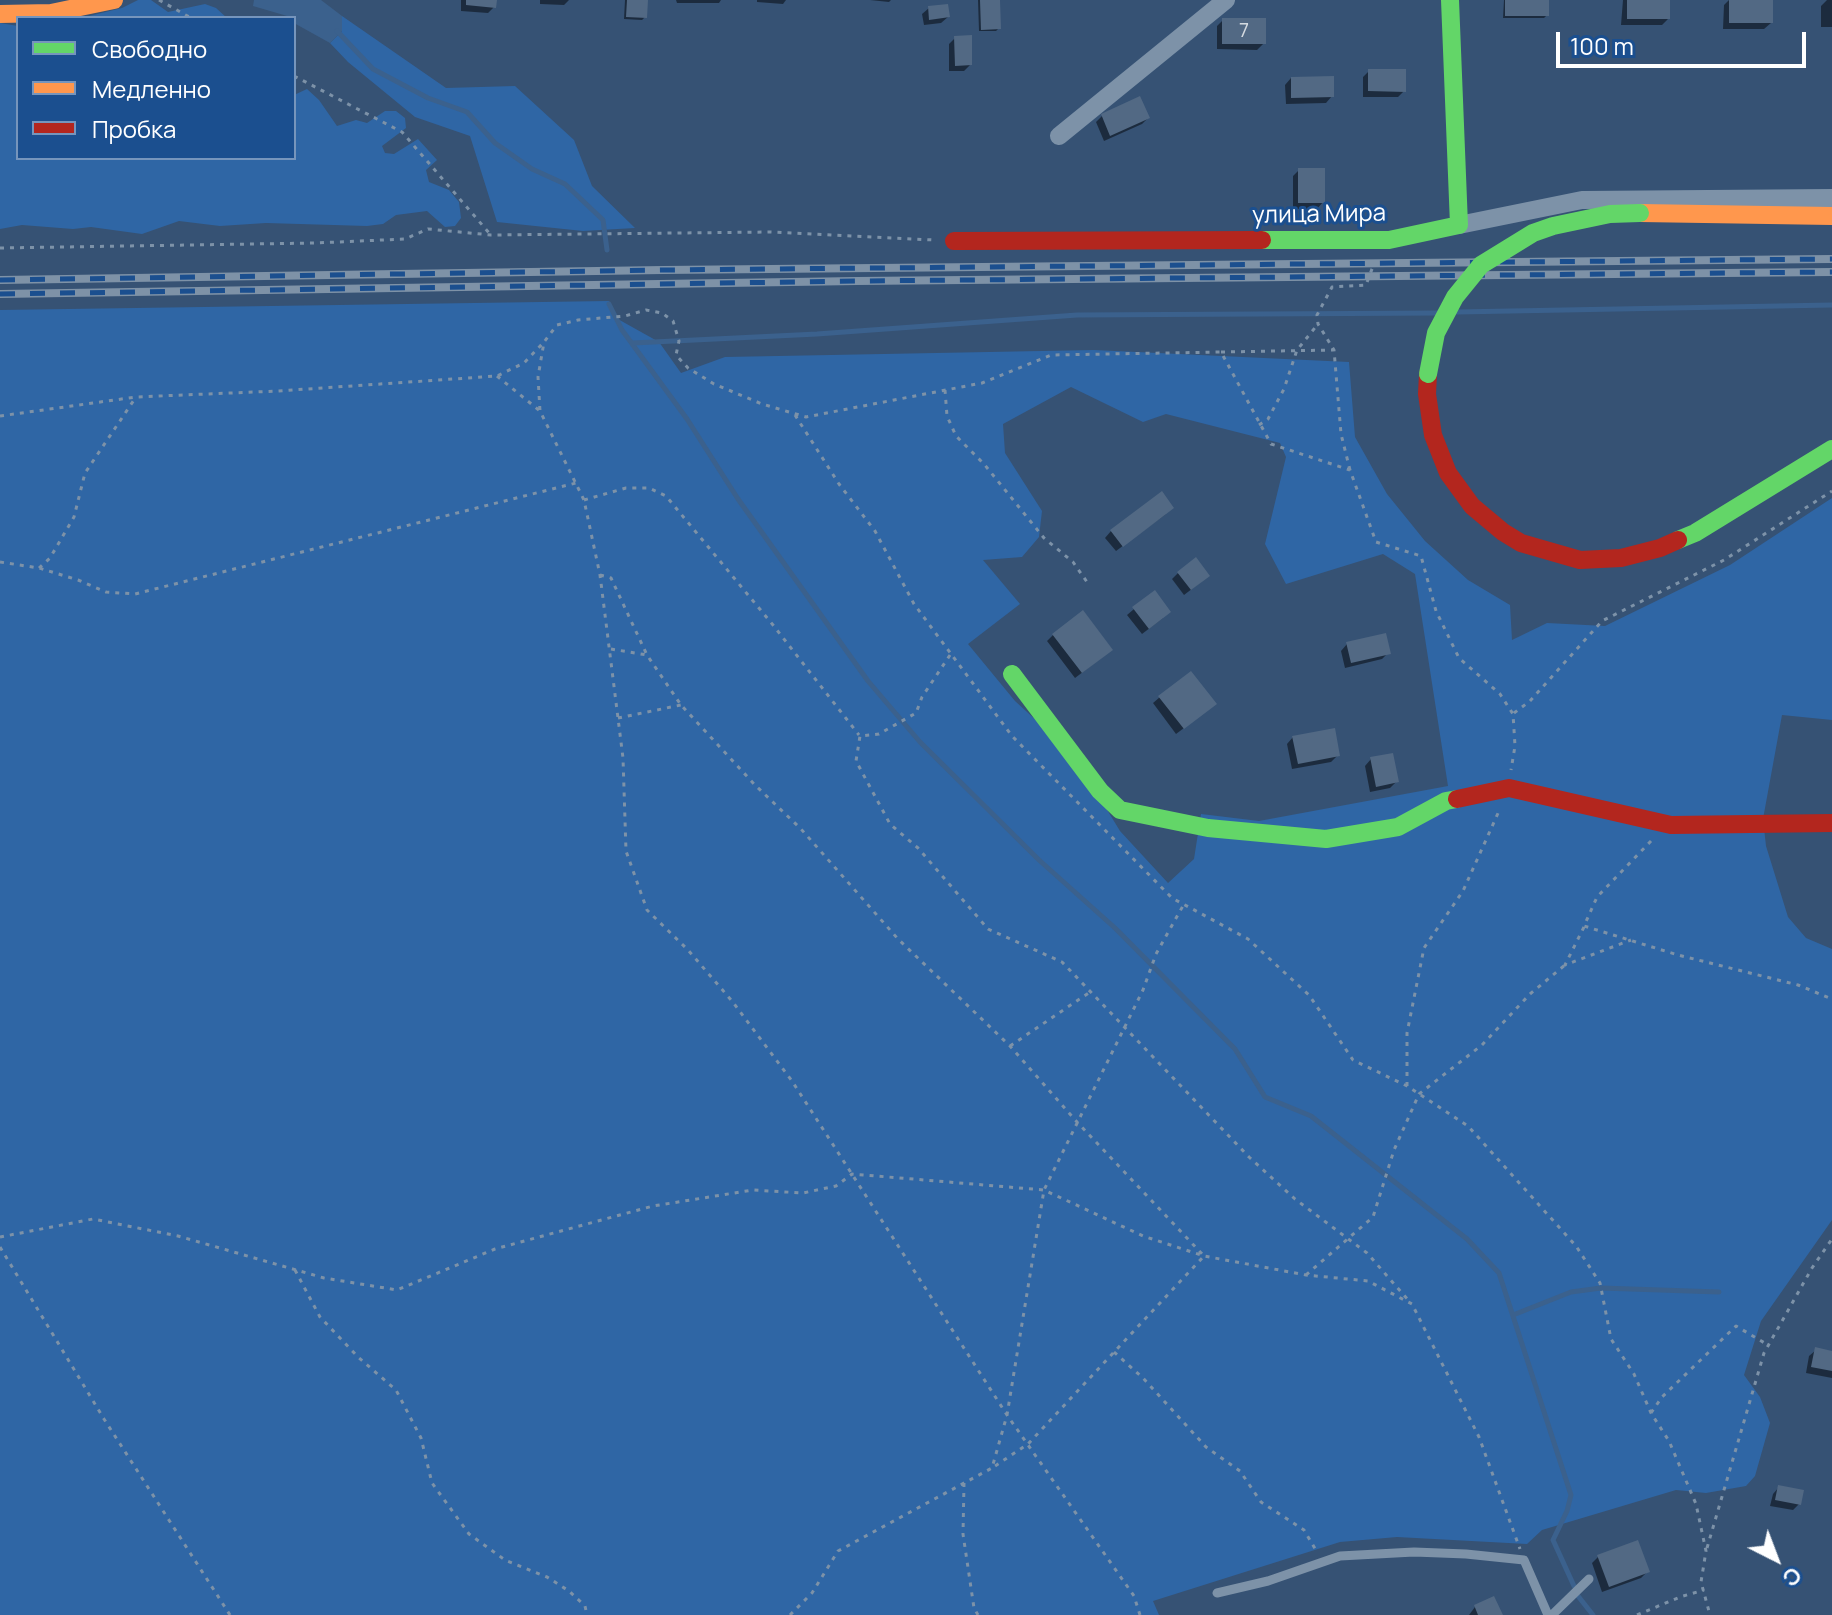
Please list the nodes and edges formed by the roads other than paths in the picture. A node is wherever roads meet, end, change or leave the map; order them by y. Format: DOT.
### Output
graph roads {
  1 [pos="114,0"];
  2 [pos="1226,0"];
  3 [pos="1450,0"];
  4 [pos="0,14"];
  5 [pos="1059,136"];
  6 [pos="1832,198"];
  7 [pos="1832,216"];
  8 [pos="1459,225"];
  9 [pos="954,241"];
  10 [pos="1832,449"];
  11 [pos="1012,674"];
  12 [pos="1832,823"];
  13 [pos="1589,1579"];
  14 [pos="1217,1593"];
  15 [pos="1550,1615"];
  1 -- 4 [label="street"];
  2 -- 5 [label="street"];
  3 -- 8 [label="street"];
  6 -- 8 [label="street"];
  7 -- 10 [label="street, bridge"];
  8 -- 9 [label="street, улица Мира"];
  11 -- 12 [label="street"];
  13 -- 15 [label="lane"];
  14 -- 15 [label="lane"];
}
